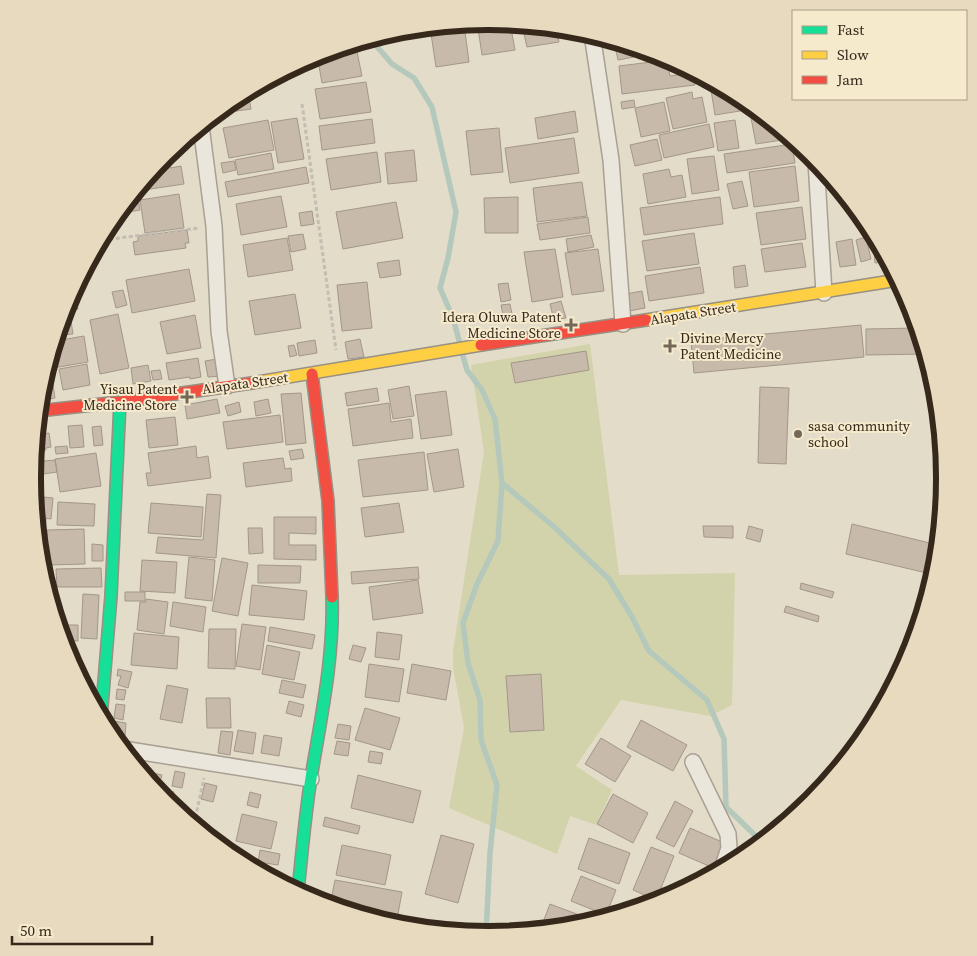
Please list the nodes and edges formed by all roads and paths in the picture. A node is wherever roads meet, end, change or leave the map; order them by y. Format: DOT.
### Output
graph roads {
  1 [pos="593,43"];
  2 [pos="302,104"];
  3 [pos="202,134"];
  4 [pos="817,174"];
  5 [pos="214,226"];
  6 [pos="110,239"];
  7 [pos="890,281"];
  8 [pos="824,292"];
  9 [pos="623,324"];
  10 [pos="339,368"];
  11 [pos="312,374"];
  12 [pos="227,386"];
  13 [pos="120,402"];
  14 [pos="46,410"];
  15 [pos="102,704"];
  16 [pos="133,752"];
  17 [pos="692,762"];
  18 [pos="210,763"];
  19 [pos="311,779"];
  20 [pos="195,817"];
  21 [pos="726,857"];
  22 [pos="299,884"];
  1 -- 9 [label="street"];
  2 -- 10 [label="path"];
  3 -- 5 [label="street"];
  4 -- 8 [label="street"];
  5 -- 6 [label="path"];
  5 -- 12 [label="street"];
  7 -- 8 [label="street, Alapata Street"];
  8 -- 9 [label="street, Alapata Street"];
  9 -- 10 [label="street, Alapata Street"];
  10 -- 11 [label="street, Alapata Street"];
  11 -- 12 [label="street, Alapata Street"];
  11 -- 19 [label="street"];
  12 -- 13 [label="street, Alapata Street"];
  13 -- 14 [label="street, Alapata Street"];
  13 -- 15 [label="street"];
  16 -- 18 [label="street"];
  17 -- 21 [label="street"];
  18 -- 19 [label="street"];
  18 -- 20 [label="path"];
  19 -- 22 [label="street"];
}
